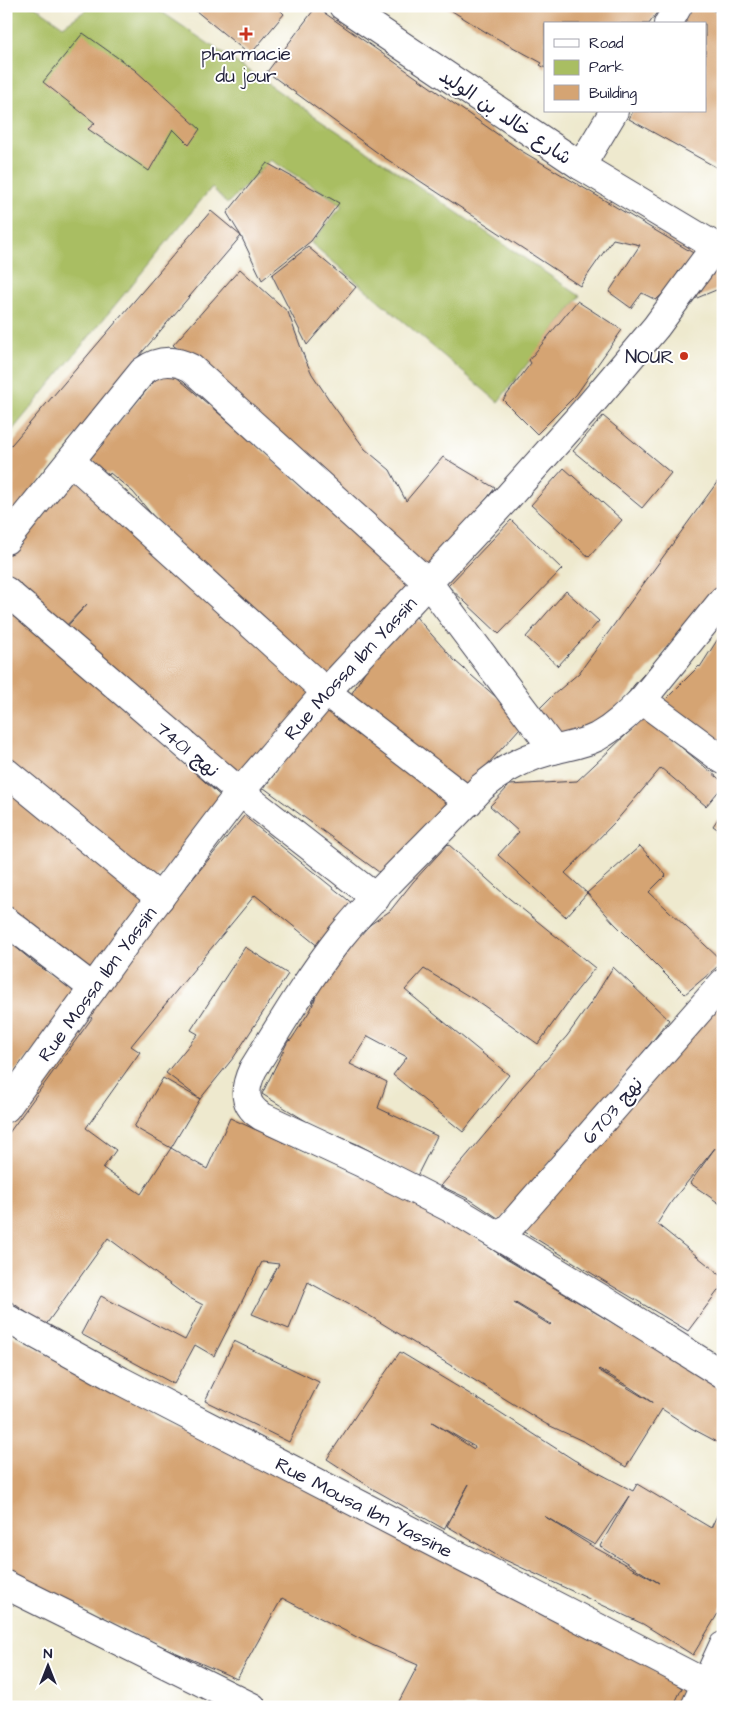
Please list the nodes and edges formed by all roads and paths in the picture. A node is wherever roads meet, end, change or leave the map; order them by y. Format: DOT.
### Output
graph roads {
  1 [pos="343,6"];
  2 [pos="678,6"];
  3 [pos="669,22"];
  4 [pos="613,112"];
  5 [pos="581,166"];
  6 [pos="719,249"];
  7 [pos="71,461"];
  8 [pos="6,540"];
  9 [pos="429,584"];
  10 [pos="6,591"];
  11 [pos="723,600"];
  12 [pos="326,692"];
  13 [pos="642,700"];
  14 [pos="554,750"];
  15 [pos="723,760"];
  16 [pos="6,772"];
  17 [pos="240,792"];
  18 [pos="469,802"];
  19 [pos="160,898"];
  20 [pos="376,898"];
  21 [pos="6,921"];
  22 [pos="723,983"];
  23 [pos="93,988"];
  24 [pos="16,1075"];
  25 [pos="6,1108"];
  26 [pos="501,1236"];
  27 [pos="6,1318"];
  28 [pos="723,1375"];
  29 [pos="6,1585"];
  30 [pos="723,1646"];
  31 [pos="707,1695"];
  32 [pos="252,1707"];
  1 -- 5 [label="street, شارع خالد بن الوليد"];
  2 -- 3 [label="street"];
  4 -- 5 [label="street"];
  5 -- 6 [label="street, شارع خالد بن الوليد"];
  6 -- 9 [label="street, Rue Mossa Ibn Yassin"];
  7 -- 8 [label="street"];
  7 -- 9 [label="street"];
  7 -- 12 [label="street"];
  9 -- 12 [label="street, Rue Mossa Ibn Yassin"];
  9 -- 14 [label="street"];
  10 -- 17 [label="street, نهج 7401"];
  11 -- 13 [label="street"];
  12 -- 17 [label="street, Rue Mossa Ibn Yassin"];
  12 -- 18 [label="street"];
  13 -- 14 [label="street"];
  13 -- 15 [label="street"];
  14 -- 18 [label="street"];
  16 -- 19 [label="street"];
  17 -- 19 [label="street, Rue Mossa Ibn Yassin"];
  17 -- 20 [label="street, نهج 7401"];
  18 -- 20 [label="street"];
  19 -- 23 [label="street, Rue Mossa Ibn Yassin"];
  20 -- 26 [label="street"];
  21 -- 23 [label="street"];
  22 -- 26 [label="street, نهج 6703"];
  23 -- 24 [label="street, Rue Mossa Ibn Yassin"];
  24 -- 25 [label="street, Rue Mossa Ibn Yassin"];
  26 -- 28 [label="street"];
  27 -- 31 [label="street, Rue Mousa Ibn Yassine"];
  29 -- 32 [label="street"];
  30 -- 31 [label="street"];
}
